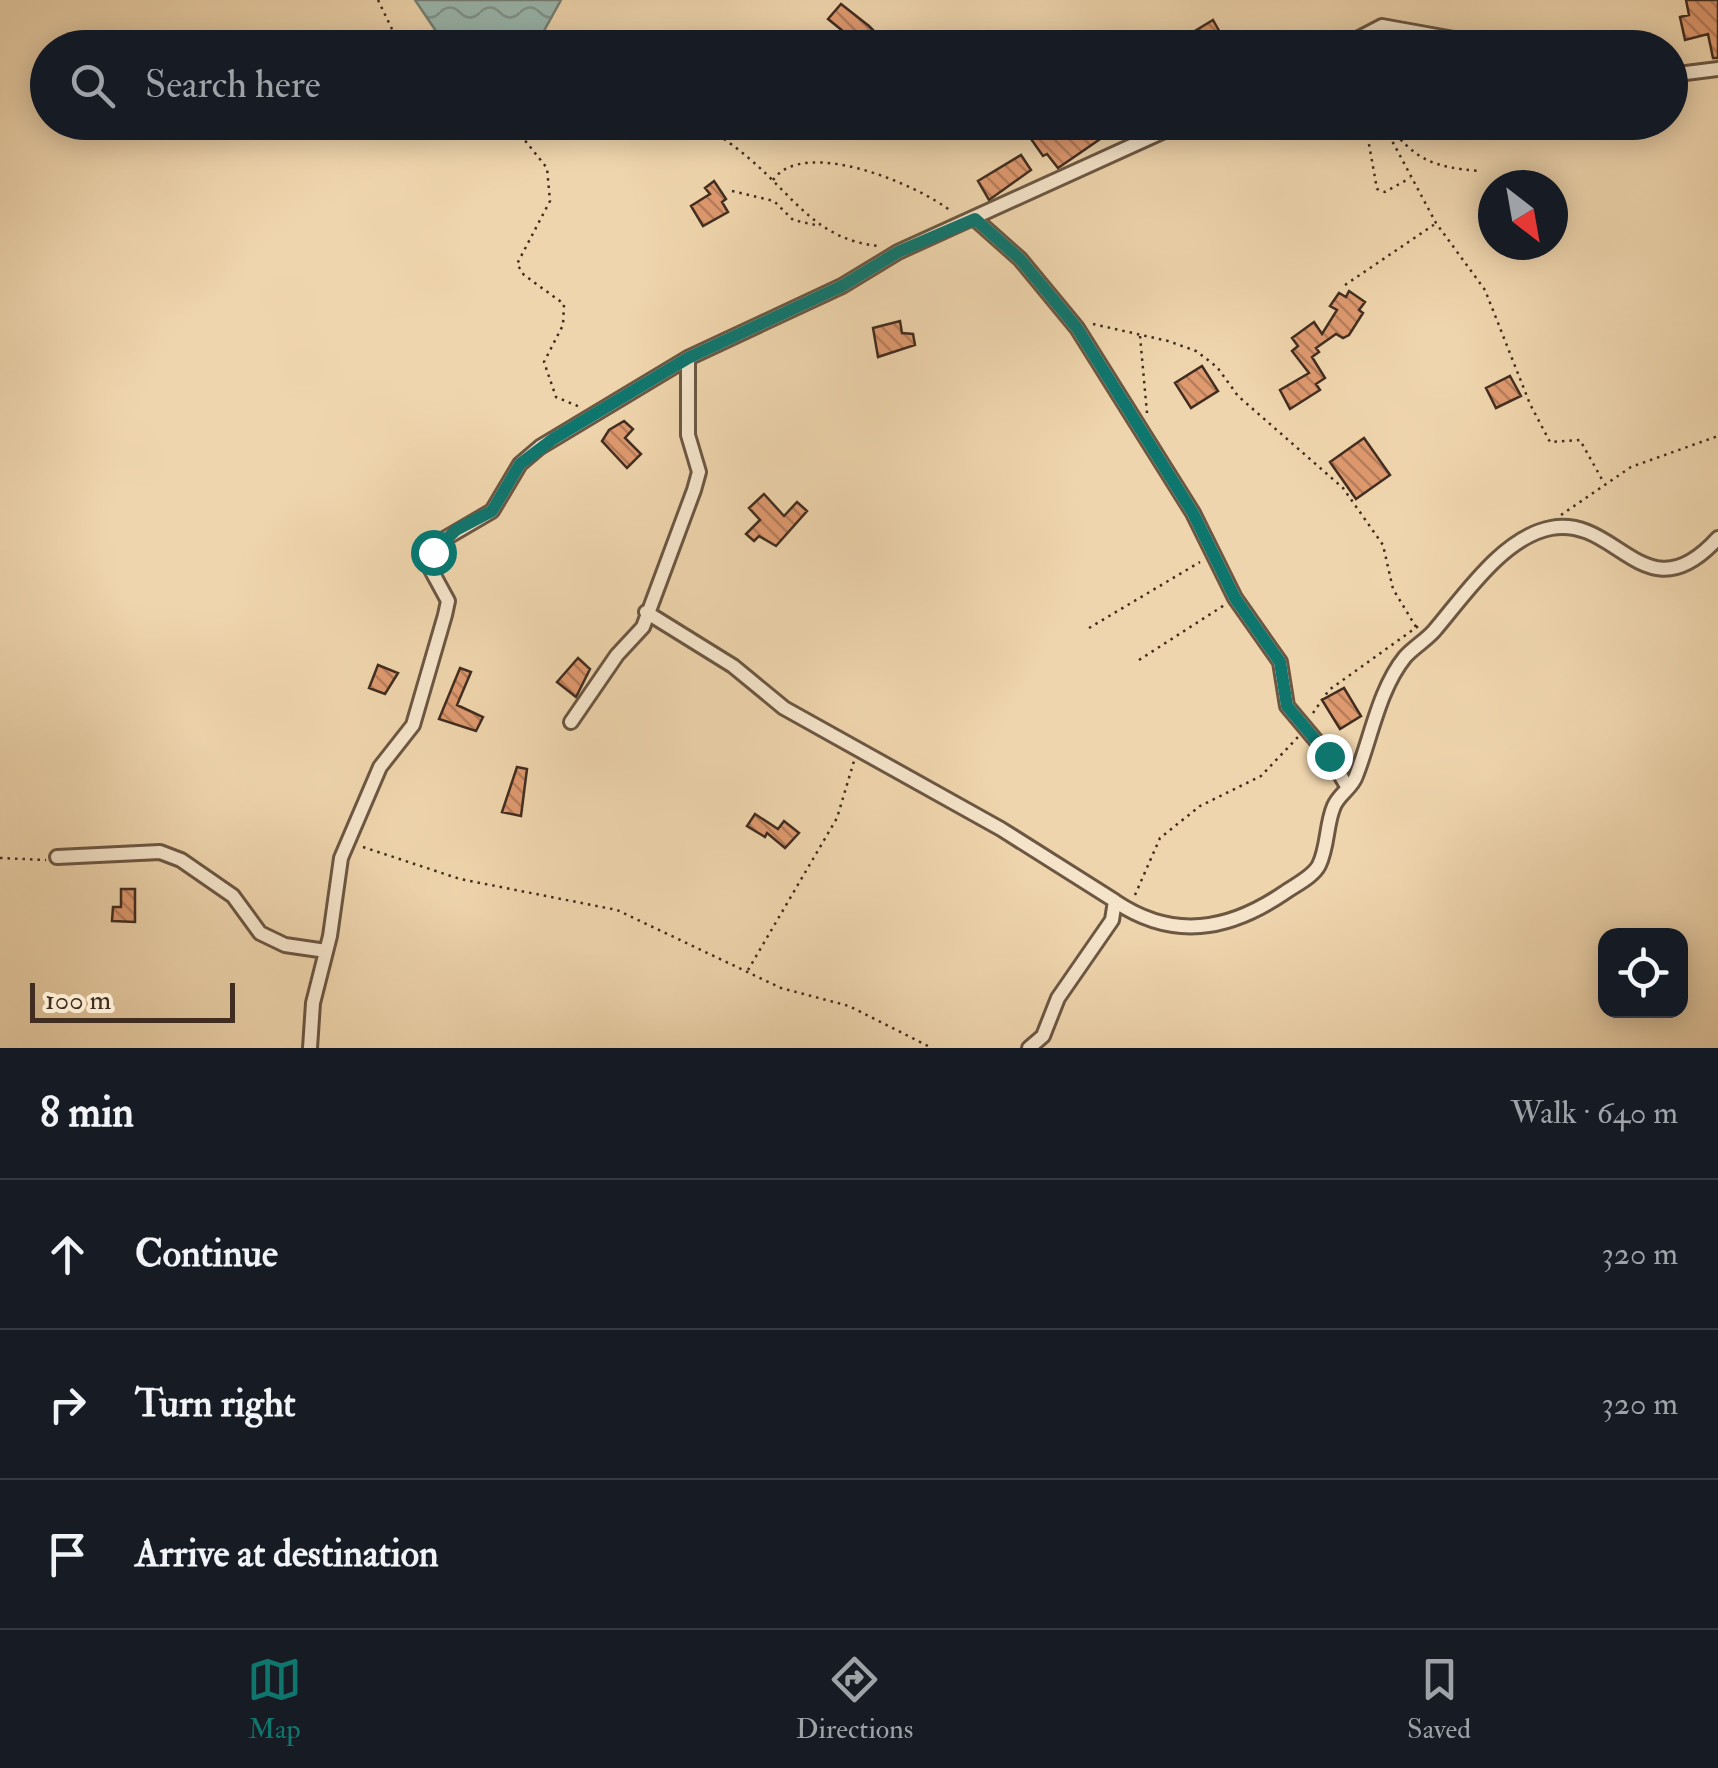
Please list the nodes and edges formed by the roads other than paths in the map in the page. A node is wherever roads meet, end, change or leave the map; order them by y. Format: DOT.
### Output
graph roads {
  1 [pos="1374,30"];
  2 [pos="1404,30"];
  3 [pos="1718,69"];
  4 [pos="1688,73"];
  5 [pos="1152,140"];
  6 [pos="970,221"];
  7 [pos="688,358"];
  8 [pos="1718,538"];
  9 [pos="646,612"];
  10 [pos="571,722"];
  11 [pos="1348,788"];
  12 [pos="57,857"];
  13 [pos="1119,905"];
  14 [pos="326,951"];
  15 [pos="310,1048"];
  16 [pos="1030,1048"];
  1 -- 2 [label="street"];
  3 -- 4 [label="street"];
  5 -- 6 [label="street"];
  6 -- 7 [label="street"];
  6 -- 11 [label="street"];
  7 -- 9 [label="street"];
  7 -- 14 [label="street"];
  8 -- 11 [label="street"];
  9 -- 10 [label="street"];
  9 -- 13 [label="street"];
  11 -- 13 [label="street"];
  12 -- 14 [label="street"];
  13 -- 16 [label="street"];
  14 -- 15 [label="street"];
}
